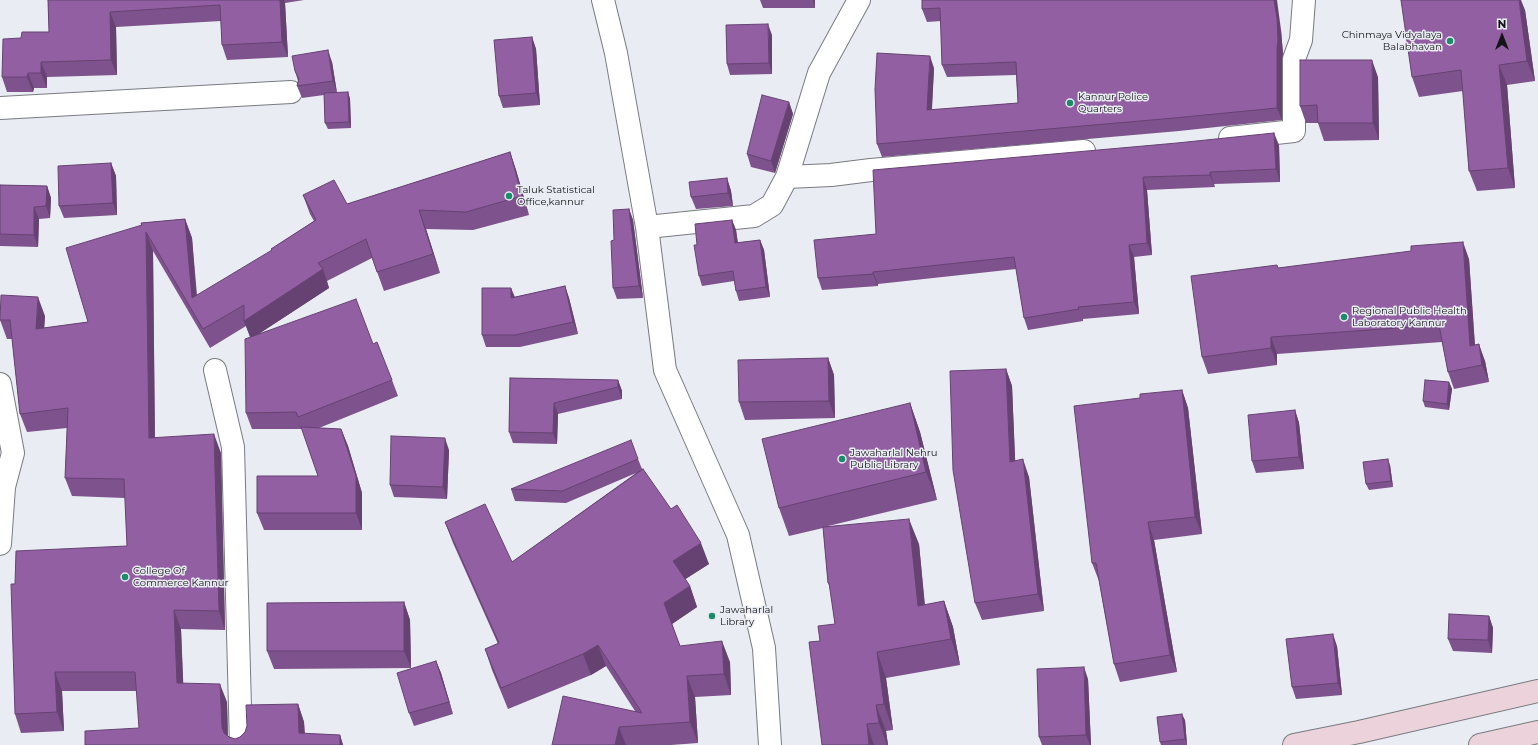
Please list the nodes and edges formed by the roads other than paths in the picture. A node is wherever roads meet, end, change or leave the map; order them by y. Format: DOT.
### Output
graph roads {
  1 [pos="603,0"];
  2 [pos="860,0"];
  3 [pos="1304,0"];
  4 [pos="291,92"];
  5 [pos="0,108"];
  6 [pos="1210,140"];
  7 [pos="1101,150"];
  8 [pos="787,177"];
  9 [pos="647,227"];
  10 [pos="215,370"];
  11 [pos="0,384"];
  12 [pos="0,544"];
  13 [pos="1538,691"];
  14 [pos="1538,732"];
  15 [pos="241,745"];
  16 [pos="770,745"];
  17 [pos="1294,745"];
  18 [pos="1480,745"];
  1 -- 9 [label="street"];
  2 -- 8 [label="street"];
  3 -- 6 [label="street"];
  4 -- 5 [label="street"];
  7 -- 8 [label="street"];
  8 -- 9 [label="street"];
  9 -- 16 [label="street"];
  10 -- 15 [label="street"];
  11 -- 12 [label="street"];
  13 -- 17 [label="main road"];
  14 -- 18 [label="main road"];
}
